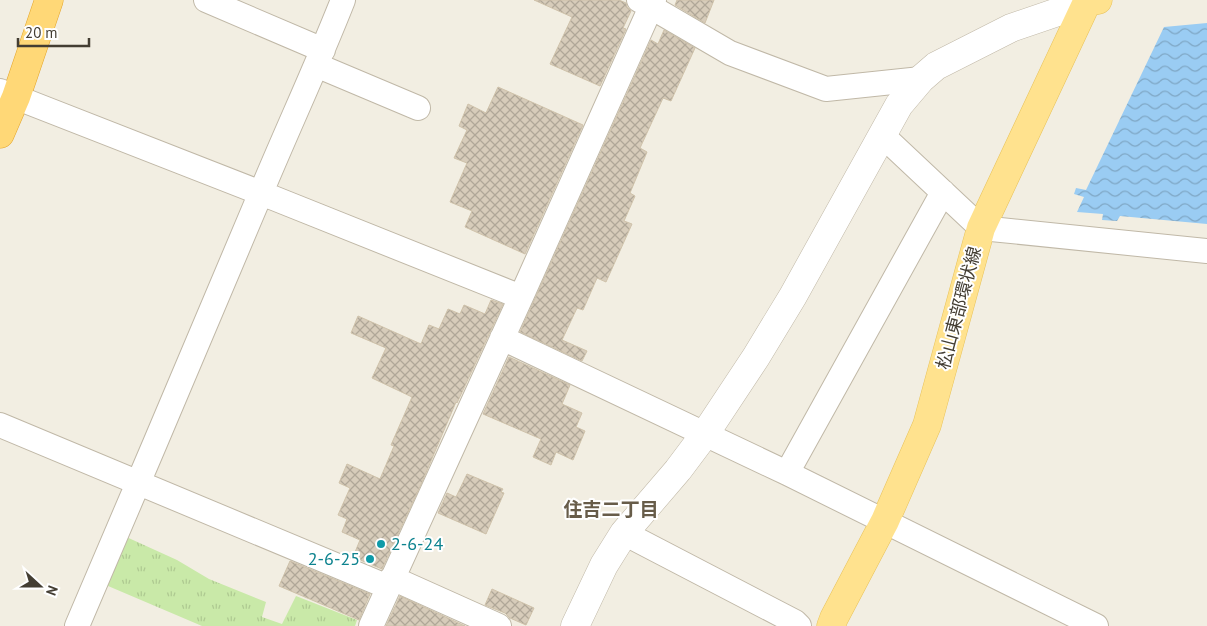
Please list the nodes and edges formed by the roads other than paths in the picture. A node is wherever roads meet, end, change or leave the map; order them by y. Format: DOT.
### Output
graph roads {
  1 [pos="49,0"];
  2 [pos="206,0"];
  3 [pos="343,0"];
  4 [pos="1092,1"];
  5 [pos="648,2"];
  6 [pos="320,58"];
  7 [pos="921,79"];
  8 [pos="8,94"];
  9 [pos="418,108"];
  10 [pos="0,134"];
  11 [pos="882,135"];
  12 [pos="943,192"];
  13 [pos="261,193"];
  14 [pos="981,228"];
  15 [pos="1207,251"];
  16 [pos="521,297"];
  17 [pos="502,338"];
  18 [pos="0,425"];
  19 [pos="705,434"];
  20 [pos="787,473"];
  21 [pos="139,483"];
  22 [pos="885,521"];
  23 [pos="624,533"];
  24 [pos="390,583"];
  25 [pos="77,626"];
  26 [pos="371,626"];
  27 [pos="499,626"];
  28 [pos="575,626"];
  29 [pos="799,626"];
  30 [pos="831,626"];
  31 [pos="1096,626"];
  1 -- 8 [label="highway"];
  2 -- 6 [label="street"];
  3 -- 6 [label="street"];
  4 -- 7 [label="street"];
  4 -- 14 [label="main road, 松山東部環状線"];
  5 -- 7 [label="street"];
  5 -- 16 [label="street"];
  6 -- 9 [label="street"];
  6 -- 13 [label="street"];
  7 -- 11 [label="street"];
  8 -- 10 [label="highway"];
  8 -- 13 [label="street"];
  11 -- 12 [label="street"];
  11 -- 19 [label="street"];
  12 -- 14 [label="street"];
  12 -- 20 [label="street"];
  13 -- 16 [label="street"];
  13 -- 21 [label="street"];
  14 -- 15 [label="street"];
  14 -- 22 [label="main road, 松山東部環状線"];
  16 -- 17 [label="street"];
  17 -- 19 [label="street"];
  17 -- 24 [label="street"];
  18 -- 21 [label="street"];
  19 -- 20 [label="street"];
  19 -- 23 [label="street"];
  20 -- 22 [label="street"];
  21 -- 24 [label="street"];
  21 -- 25 [label="street"];
  22 -- 30 [label="main road, 松山東部環状線"];
  22 -- 31 [label="street"];
  23 -- 28 [label="street"];
  23 -- 29 [label="street"];
  24 -- 26 [label="street"];
  24 -- 27 [label="street"];
}
